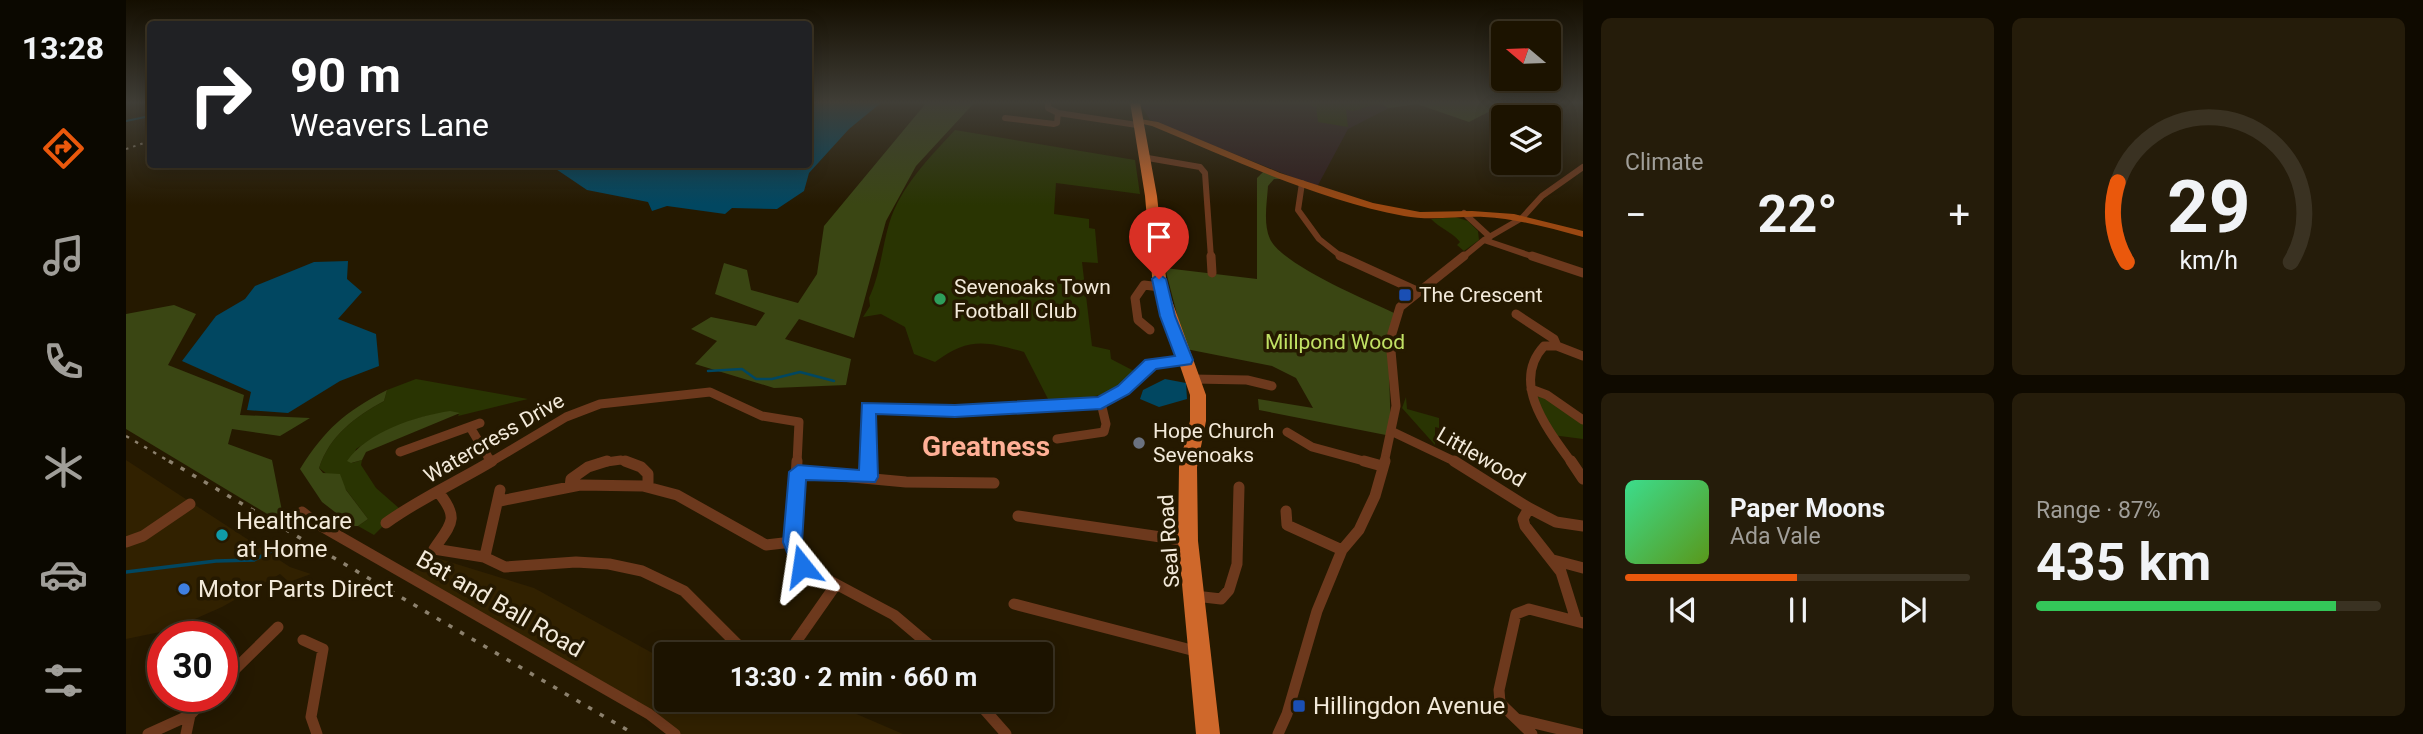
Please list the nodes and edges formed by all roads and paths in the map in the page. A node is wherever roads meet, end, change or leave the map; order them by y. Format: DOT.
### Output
graph roads {
  1 [pos="1139,136"];
  2 [pos="1186,136"];
  3 [pos="1142,157"];
  4 [pos="1583,167"];
  5 [pos="1302,183"];
  6 [pos="1464,214"];
  7 [pos="1522,218"];
  8 [pos="1583,234"];
  9 [pos="1487,238"];
  10 [pos="1455,261"];
  11 [pos="1583,273"];
  12 [pos="1212,274"];
  13 [pos="1160,287"];
  14 [pos="1418,291"];
  15 [pos="1516,314"];
  16 [pos="1150,330"];
  17 [pos="1557,346"];
  18 [pos="1583,356"];
  19 [pos="1185,360"];
  20 [pos="1193,379"];
  21 [pos="1272,386"];
  22 [pos="1531,389"];
  23 [pos="1101,403"];
  24 [pos="1583,421"];
  25 [pos="1286,432"];
  26 [pos="1393,432"];
  27 [pos="1058,439"];
  28 [pos="400,452"];
  29 [pos="491,462"];
  30 [pos="1578,464"];
  31 [pos="1382,466"];
  32 [pos="798,472"];
  33 [pos="869,477"];
  34 [pos="1583,479"];
  35 [pos="994,484"];
  36 [pos="570,487"];
  37 [pos="648,487"];
  38 [pos="1236,489"];
  39 [pos="439,493"];
  40 [pos="189,503"];
  41 [pos="1529,508"];
  42 [pos="1286,511"];
  43 [pos="302,512"];
  44 [pos="1018,516"];
  45 [pos="386,523"];
  46 [pos="1583,526"];
  47 [pos="1188,541"];
  48 [pos="126,542"];
  49 [pos="792,542"];
  50 [pos="1342,550"];
  51 [pos="485,556"];
  52 [pos="1553,560"];
  53 [pos="1583,568"];
  54 [pos="835,586"];
  55 [pos="1195,597"];
  56 [pos="1014,604"];
  57 [pos="1579,622"];
  58 [pos="278,627"];
  59 [pos="303,640"];
  60 [pos="731,642"];
  61 [pos="796,642"];
  62 [pos="926,642"];
  63 [pos="1201,653"];
  64 [pos="238,666"];
  65 [pos="193,712"];
  66 [pos="987,712"];
  67 [pos="190,715"];
  68 [pos="1515,719"];
  69 [pos="148,734"];
  70 [pos="186,734"];
  71 [pos="317,734"];
  72 [pos="675,734"];
  73 [pos="1006,734"];
  74 [pos="1208,734"];
  75 [pos="1278,734"];
  76 [pos="1532,734"];
  77 [pos="1580,734"];
  1 -- 3 [label="highway, Seal Road"];
  2 -- 5 [label="main road"];
  3 -- 12 [label="street"];
  3 -- 13 [label="highway, Seal Road"];
  4 -- 7 [label="street"];
  5 -- 6 [label="main road"];
  5 -- 14 [label="street"];
  6 -- 7 [label="main road"];
  6 -- 9 [label="street"];
  7 -- 8 [label="main road"];
  7 -- 9 [label="street"];
  9 -- 10 [label="street"];
  9 -- 11 [label="street"];
  10 -- 14 [label="street"];
  13 -- 16 [label="street"];
  13 -- 19 [label="highway, Seal Road"];
  14 -- 26 [label="street"];
  15 -- 17 [label="street"];
  17 -- 18 [label="street"];
  17 -- 22 [label="street"];
  19 -- 20 [label="highway, Seal Road"];
  19 -- 23 [label="street"];
  20 -- 21 [label="street"];
  20 -- 47 [label="highway, Seal Road"];
  22 -- 24 [label="street"];
  22 -- 30 [label="street"];
  23 -- 27 [label="street"];
  23 -- 33 [label="street"];
  25 -- 31 [label="street"];
  26 -- 31 [label="street"];
  26 -- 41 [label="street, Littlewood"];
  28 -- 29 [label="street"];
  29 -- 32 [label="street, Watercress Drive"];
  29 -- 39 [label="street, Watercress Drive"];
  30 -- 34 [label="street"];
  31 -- 50 [label="street"];
  32 -- 33 [label="street"];
  32 -- 49 [label="street"];
  33 -- 35 [label="street"];
  36 -- 37 [label="street"];
  36 -- 37 [label="street"];
  36 -- 51 [label="street"];
  37 -- 49 [label="street"];
  38 -- 55 [label="street"];
  39 -- 45 [label="street, Watercress Drive"];
  39 -- 51 [label="street"];
  40 -- 48 [label="street"];
  41 -- 46 [label="street"];
  41 -- 52 [label="street, Littlewood"];
  42 -- 50 [label="street"];
  43 -- 72 [label="street, Bat and Ball Road"];
  44 -- 47 [label="street"];
  47 -- 55 [label="highway, Seal Road"];
  49 -- 54 [label="street"];
  50 -- 75 [label="street"];
  51 -- 60 [label="street"];
  52 -- 53 [label="street"];
  52 -- 57 [label="street, Littlewood"];
  54 -- 61 [label="street"];
  54 -- 62 [label="street"];
  55 -- 63 [label="highway, Seal Road"];
  56 -- 63 [label="street"];
  57 -- 68 [label="street"];
  58 -- 64 [label="street"];
  59 -- 71 [label="street"];
  63 -- 74 [label="highway, Seal Road"];
  65 -- 67 [label="street"];
  66 -- 73 [label="street"];
  67 -- 69 [label="street"];
  67 -- 70 [label="street"];
  68 -- 76 [label="street"];
  68 -- 77 [label="street"];
}
